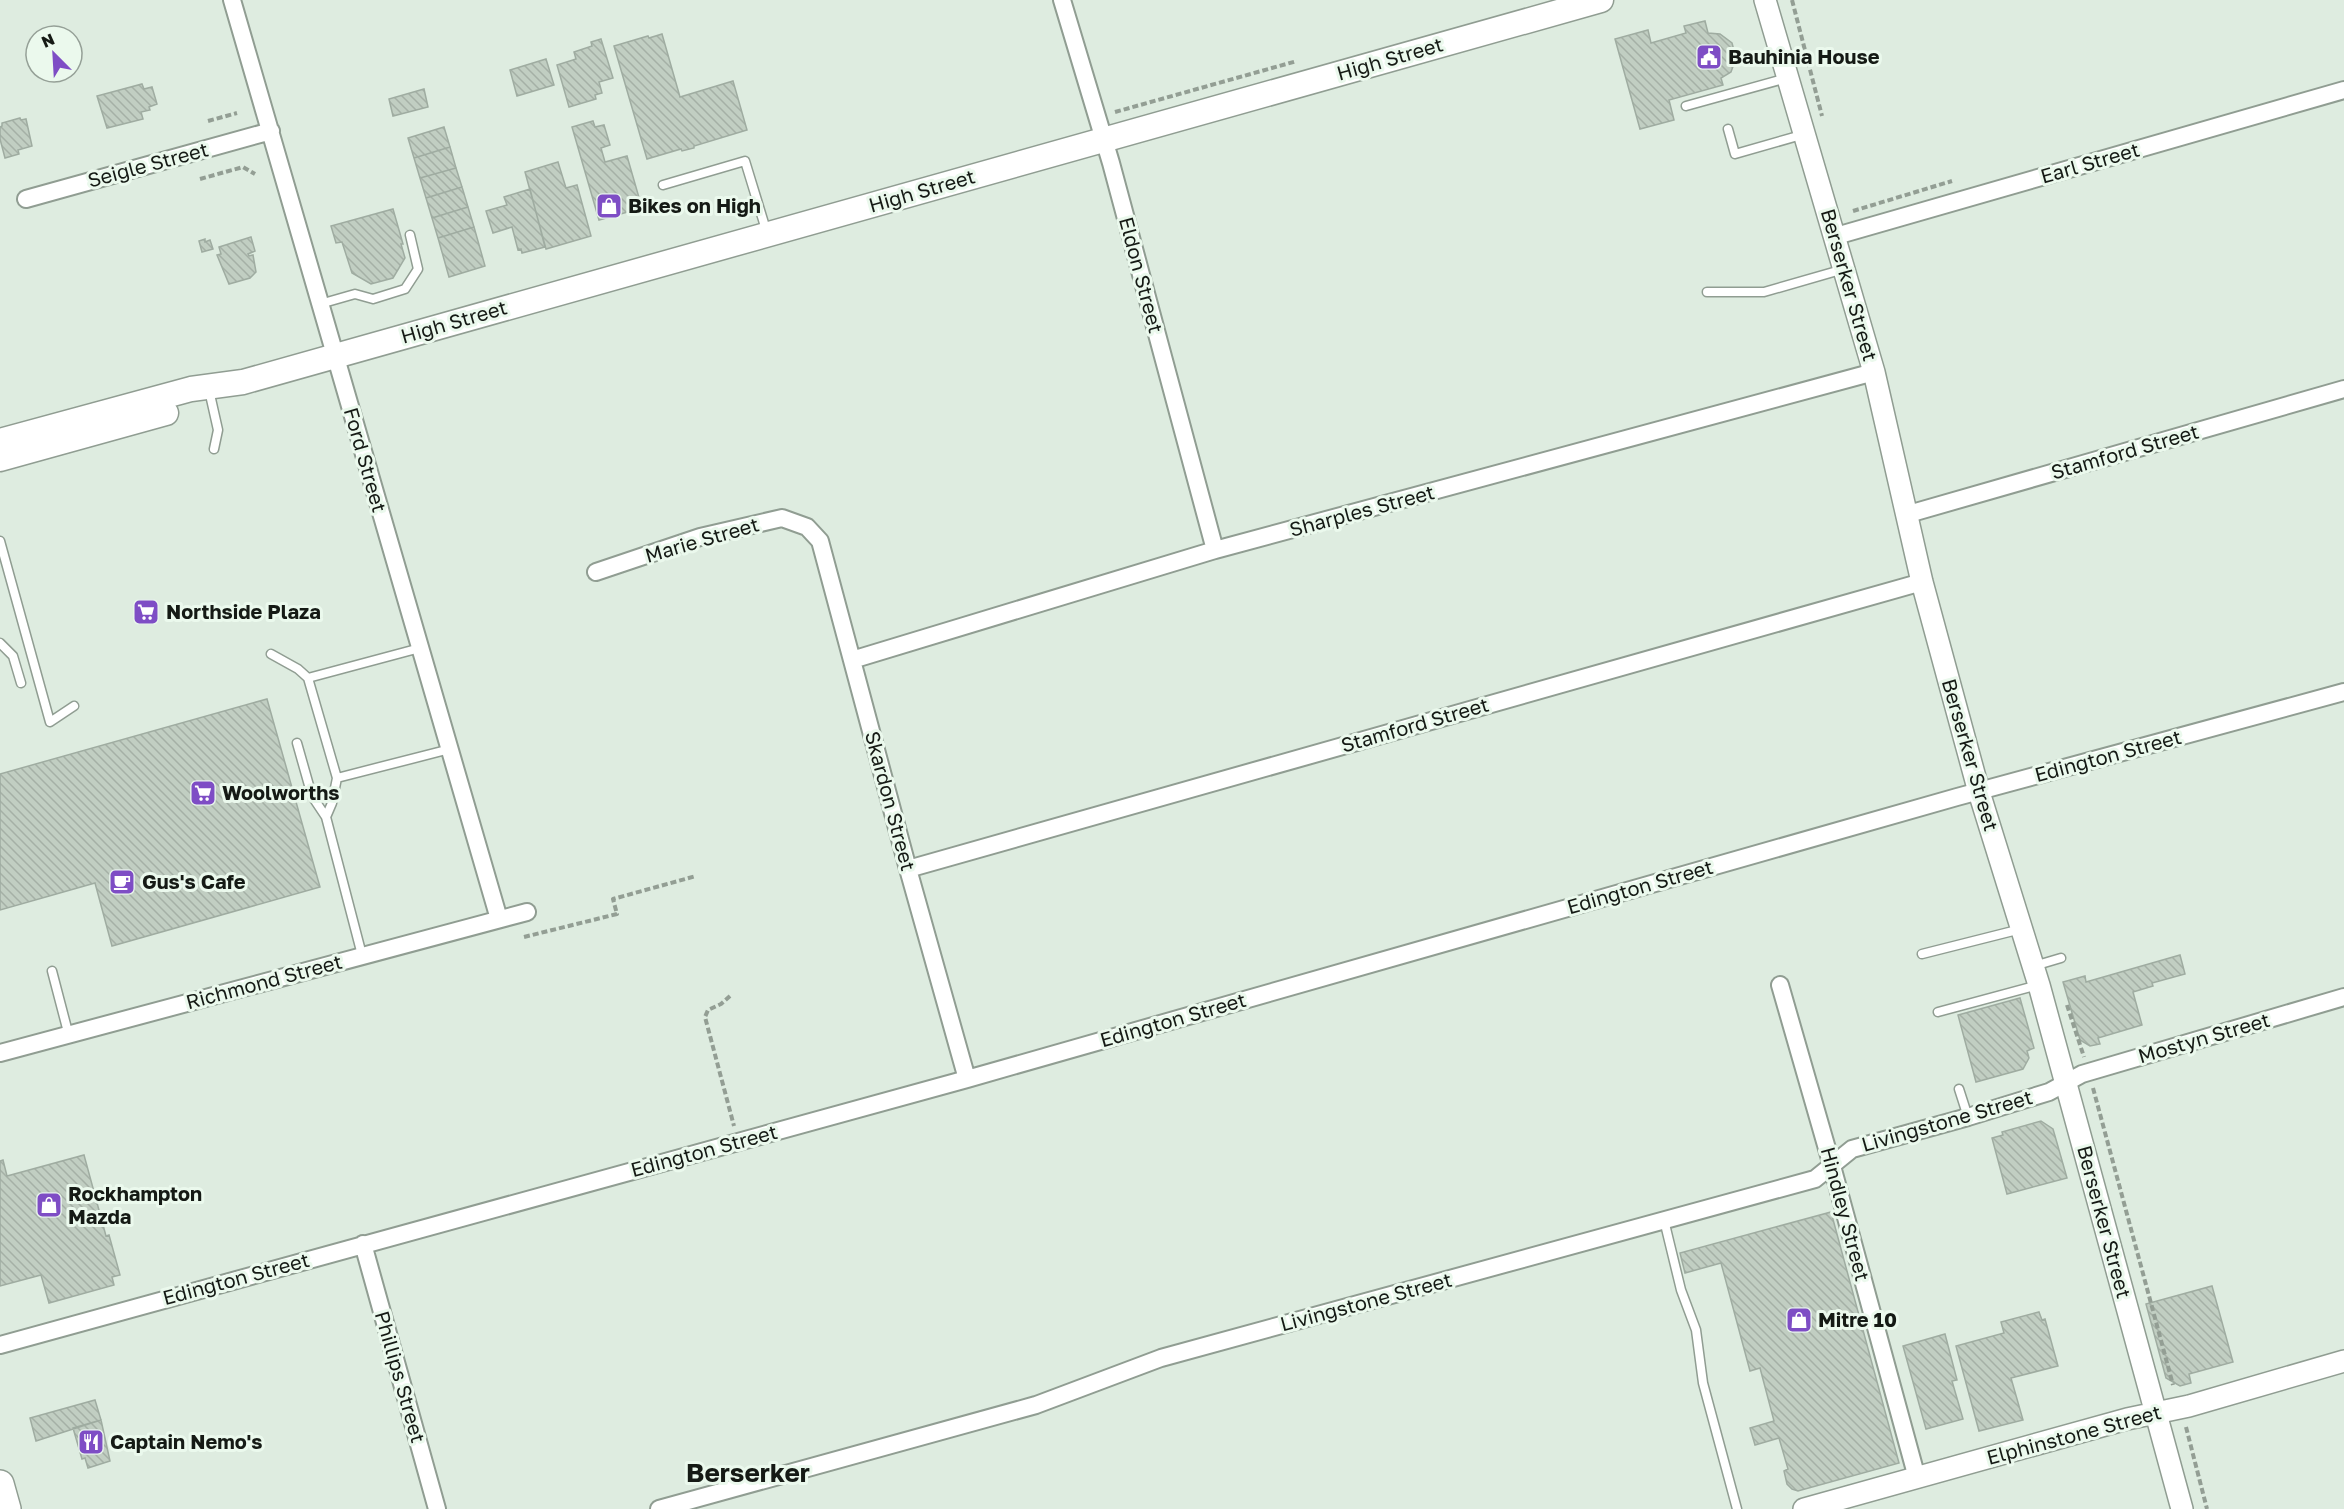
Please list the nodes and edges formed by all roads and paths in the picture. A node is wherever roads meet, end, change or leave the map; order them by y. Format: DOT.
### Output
graph roads {
  1 [pos="232,0"];
  2 [pos="1062,0"];
  3 [pos="1765,0"];
  4 [pos="1590,1"];
  5 [pos="1788,78"];
  6 [pos="2344,90"];
  7 [pos="1686,106"];
  8 [pos="237,113"];
  9 [pos="208,121"];
  10 [pos="1728,129"];
  11 [pos="271,131"];
  12 [pos="1805,134"];
  13 [pos="1104,139"];
  14 [pos="255,174"];
  15 [pos="200,179"];
  16 [pos="1952,181"];
  17 [pos="663,185"];
  18 [pos="26,199"];
  19 [pos="1846,213"];
  20 [pos="767,234"];
  21 [pos="410,235"];
  22 [pos="1836,236"];
  23 [pos="1845,268"];
  24 [pos="1707,292"];
  25 [pos="321,304"];
  26 [pos="335,355"];
  27 [pos="1874,372"];
  28 [pos="2344,389"];
  29 [pos="210,392"];
  30 [pos="0,441"];
  31 [pos="214,449"];
  32 [pos="0,459"];
  33 [pos="1905,515"];
  34 [pos="807,527"];
  35 [pos="0,541"];
  36 [pos="1215,550"];
  37 [pos="4,570"];
  38 [pos="597,572"];
  39 [pos="1922,582"];
  40 [pos="0,643"];
  41 [pos="420,648"];
  42 [pos="271,654"];
  43 [pos="852,660"];
  44 [pos="35,668"];
  45 [pos="308,678"];
  46 [pos="2344,692"];
  47 [pos="74,706"];
  48 [pos="297,743"];
  49 [pos="450,749"];
  50 [pos="337,778"];
  51 [pos="1979,792"];
  52 [pos="326,817"];
  53 [pos="908,869"];
  54 [pos="696,876"];
  55 [pos="527,912"];
  56 [pos="499,919"];
  57 [pos="2022,929"];
  58 [pos="524,937"];
  59 [pos="1923,954"];
  60 [pos="362,955"];
  61 [pos="2061,958"];
  62 [pos="52,971"];
  63 [pos="2036,975"];
  64 [pos="1780,986"];
  65 [pos="730,996"];
  66 [pos="2344,997"];
  67 [pos="1938,1012"];
  68 [pos="69,1036"];
  69 [pos="0,1053"];
  70 [pos="967,1079"];
  71 [pos="2066,1083"];
  72 [pos="1959,1089"];
  73 [pos="1968,1117"];
  74 [pos="738,1142"];
  75 [pos="1832,1166"];
  76 [pos="1664,1220"];
  77 [pos="363,1244"];
  78 [pos="0,1345"];
  79 [pos="2344,1361"];
  80 [pos="2156,1413"];
  81 [pos="2186,1427"];
  82 [pos="1917,1478"];
  83 [pos="0,1484"];
  84 [pos="7,1509"];
  85 [pos="437,1509"];
  86 [pos="659,1509"];
  87 [pos="1737,1509"];
  88 [pos="1804,1509"];
  89 [pos="2182,1509"];
  90 [pos="2207,1509"];
  1 -- 11 [label="street, Ford Street"];
  2 -- 13 [label="street, Eldon Street"];
  3 -- 5 [label="street, Berserker Street"];
  4 -- 13 [label="main road, High Street"];
  5 -- 7 [label="lane"];
  5 -- 12 [label="street, Berserker Street"];
  6 -- 22 [label="street, Earl Street"];
  8 -- 9 [label="path"];
  10 -- 12 [label="lane"];
  11 -- 18 [label="street, Seigle Street"];
  11 -- 25 [label="street, Ford Street"];
  12 -- 22 [label="street, Berserker Street"];
  13 -- 20 [label="main road, High Street"];
  13 -- 36 [label="street, Eldon Street"];
  14 -- 15 [label="path"];
  16 -- 19 [label="path"];
  17 -- 20 [label="lane"];
  20 -- 26 [label="main road, High Street"];
  21 -- 25 [label="lane"];
  22 -- 23 [label="street, Berserker Street"];
  23 -- 24 [label="lane"];
  23 -- 27 [label="street, Berserker Street"];
  25 -- 26 [label="street, Ford Street"];
  26 -- 29 [label="main road, High Street"];
  26 -- 41 [label="street, Ford Street"];
  27 -- 33 [label="street, Berserker Street"];
  27 -- 36 [label="street, Sharples Street"];
  28 -- 33 [label="street, Stamford Street"];
  29 -- 30 [label="main road, High Street"];
  29 -- 31 [label="lane"];
  29 -- 32 [label="main road, High Street"];
  33 -- 39 [label="street, Berserker Street"];
  34 -- 38 [label="street, Marie Street"];
  34 -- 43 [label="street, Skardon Street"];
  35 -- 37 [label="lane"];
  36 -- 43 [label="street, Sharples Street"];
  37 -- 44 [label="lane"];
  39 -- 51 [label="street, Berserker Street"];
  39 -- 53 [label="street, Stamford Street"];
  40 -- 44 [label="lane"];
  41 -- 45 [label="lane"];
  41 -- 49 [label="street, Ford Street"];
  42 -- 45 [label="lane"];
  43 -- 53 [label="street, Skardon Street"];
  44 -- 47 [label="lane"];
  45 -- 50 [label="lane"];
  46 -- 51 [label="street, Edington Street"];
  48 -- 52 [label="lane"];
  49 -- 50 [label="lane"];
  49 -- 56 [label="street, Ford Street"];
  50 -- 52 [label="lane"];
  51 -- 57 [label="street, Berserker Street"];
  51 -- 70 [label="street, Edington Street"];
  52 -- 60 [label="lane"];
  53 -- 70 [label="street, Skardon Street"];
  54 -- 58 [label="path"];
  55 -- 56 [label="street, Richmond Street"];
  56 -- 60 [label="street, Richmond Street"];
  57 -- 59 [label="lane"];
  57 -- 63 [label="street, Berserker Street"];
  60 -- 68 [label="street, Richmond Street"];
  61 -- 63 [label="lane"];
  62 -- 68 [label="lane"];
  63 -- 67 [label="lane"];
  63 -- 71 [label="street, Berserker Street"];
  64 -- 75 [label="street, Hindley Street"];
  65 -- 74 [label="path"];
  66 -- 71 [label="street, Mostyn Street"];
  68 -- 69 [label="street, Richmond Street"];
  70 -- 74 [label="street, Edington Street"];
  71 -- 73 [label="street, Livingstone Street"];
  71 -- 80 [label="street, Berserker Street"];
  72 -- 73 [label="lane"];
  73 -- 75 [label="street, Livingstone Street"];
  74 -- 77 [label="street, Edington Street"];
  75 -- 76 [label="street, Livingstone Street"];
  75 -- 82 [label="street, Hindley Street"];
  76 -- 86 [label="street, Livingstone Street"];
  76 -- 87 [label="lane"];
  77 -- 78 [label="street, Edington Street"];
  77 -- 85 [label="street, Phillips Street"];
  79 -- 80 [label="street, Elphinstone Street"];
  80 -- 82 [label="street, Elphinstone Street"];
  80 -- 89 [label="street, Berserker Street"];
  81 -- 90 [label="path"];
  82 -- 88 [label="street, Elphinstone Street"];
  83 -- 84 [label="main road"];
}
